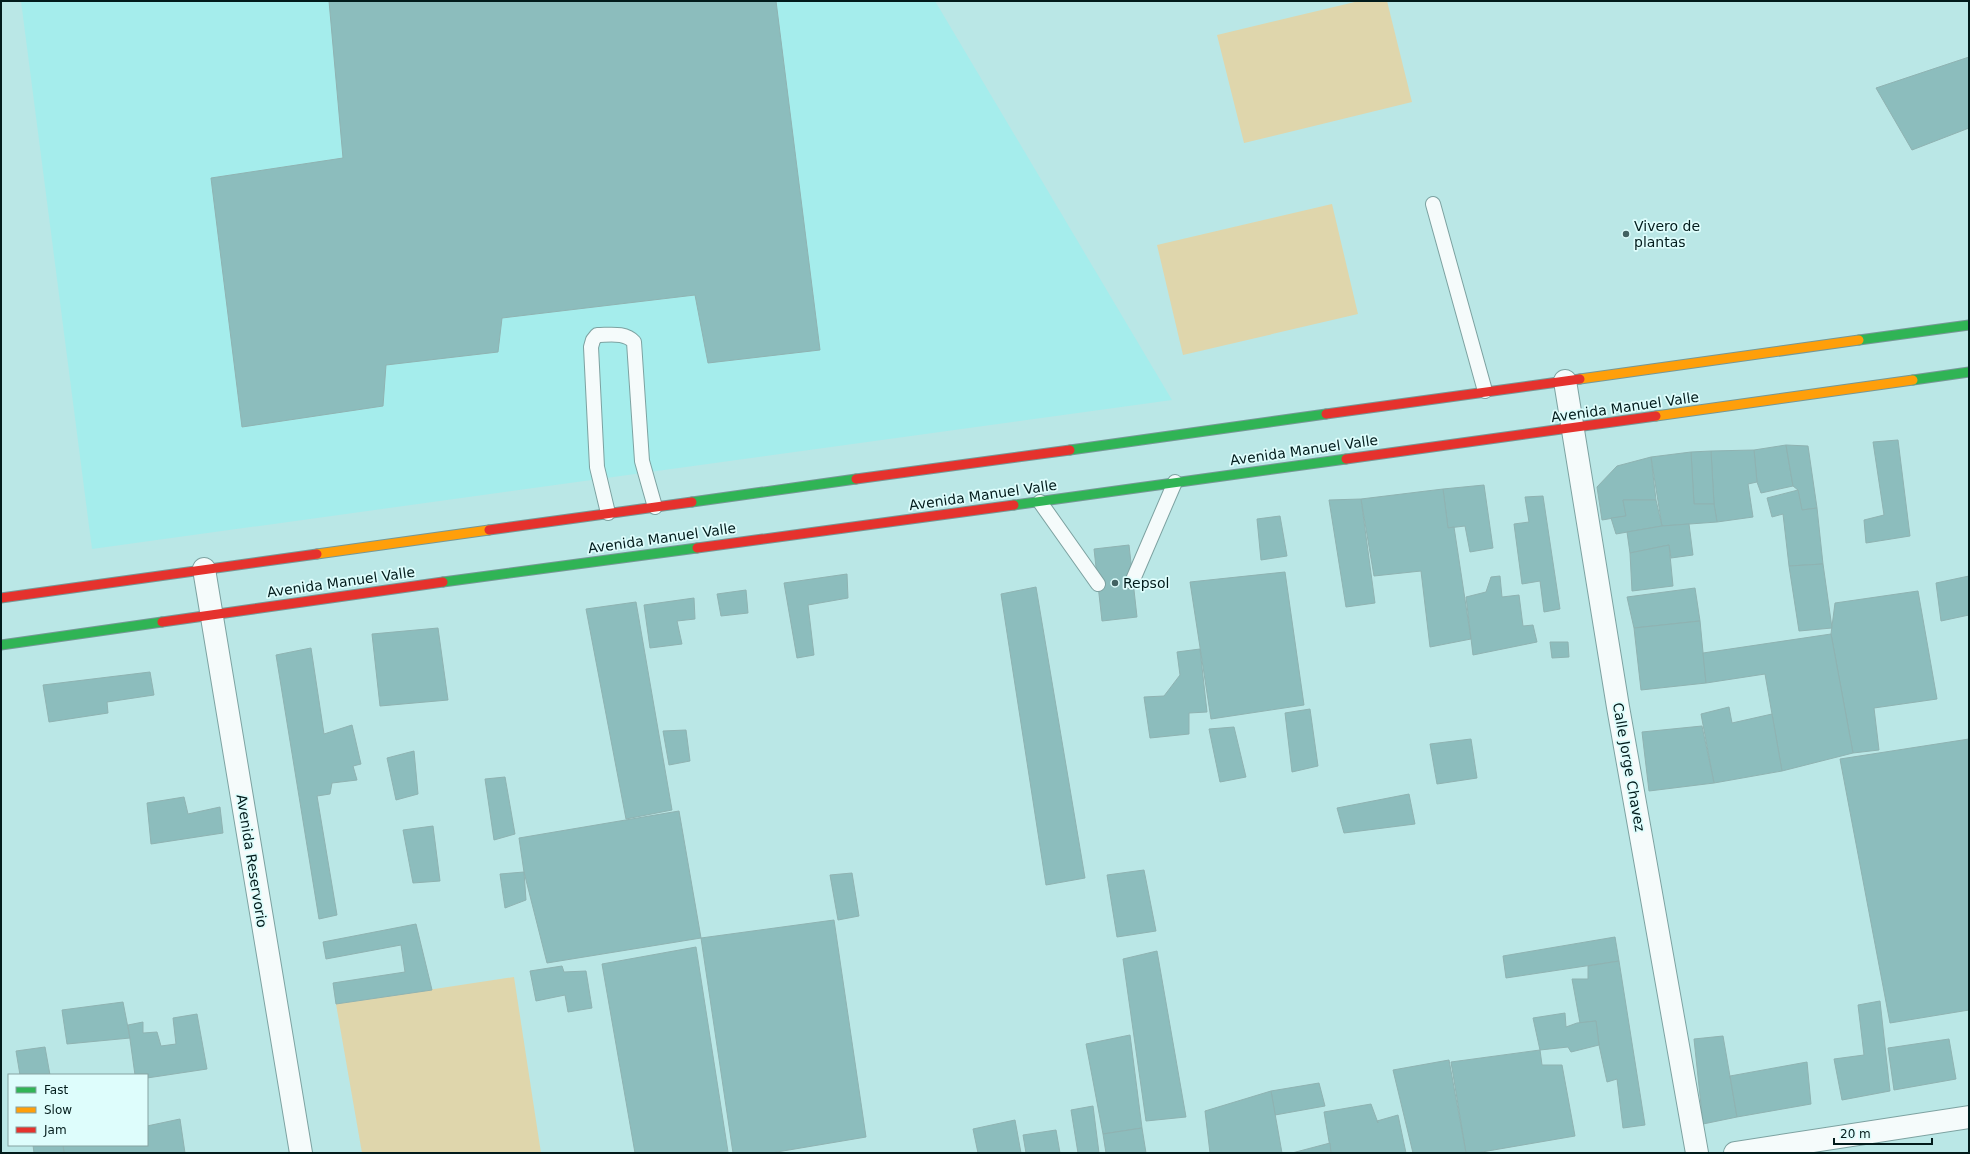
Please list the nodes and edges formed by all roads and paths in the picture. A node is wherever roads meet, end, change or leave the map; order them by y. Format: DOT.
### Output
graph roads {
  1 [pos="1433,204"];
  2 [pos="1969,324"];
  3 [pos="1969,372"];
  4 [pos="1565,381"];
  5 [pos="1485,391"];
  6 [pos="1572,428"];
  7 [pos="1175,482"];
  8 [pos="1040,502"];
  9 [pos="655,507"];
  10 [pos="608,513"];
  11 [pos="204,569"];
  12 [pos="1132,582"];
  13 [pos="1098,584"];
  14 [pos="1,598"];
  15 [pos="212,614"];
  16 [pos="1,645"];
  17 [pos="1969,1118"];
  18 [pos="301,1153"];
  19 [pos="1697,1153"];
  20 [pos="1735,1153"];
  1 -- 5 [label="lane"];
  2 -- 4 [label="main road"];
  3 -- 6 [label="main road, Avenida Manuel Valle"];
  4 -- 5 [label="main road"];
  4 -- 6 [label="street, Calle Jorge Chavez"];
  5 -- 9 [label="main road"];
  6 -- 7 [label="main road, Avenida Manuel Valle"];
  6 -- 19 [label="street, Calle Jorge Chavez"];
  7 -- 8 [label="main road, Avenida Manuel Valle"];
  7 -- 12 [label="lane"];
  8 -- 13 [label="lane"];
  8 -- 15 [label="main road, Avenida Manuel Valle"];
  9 -- 10 [label="main road"];
  9 -- 10 [label="lane"];
  10 -- 11 [label="main road"];
  11 -- 14 [label="main road"];
  11 -- 15 [label="street, Avenida Reservorio"];
  15 -- 16 [label="main road, Avenida Manuel Valle"];
  15 -- 18 [label="street, Avenida Reservorio"];
  17 -- 20 [label="street"];
}
